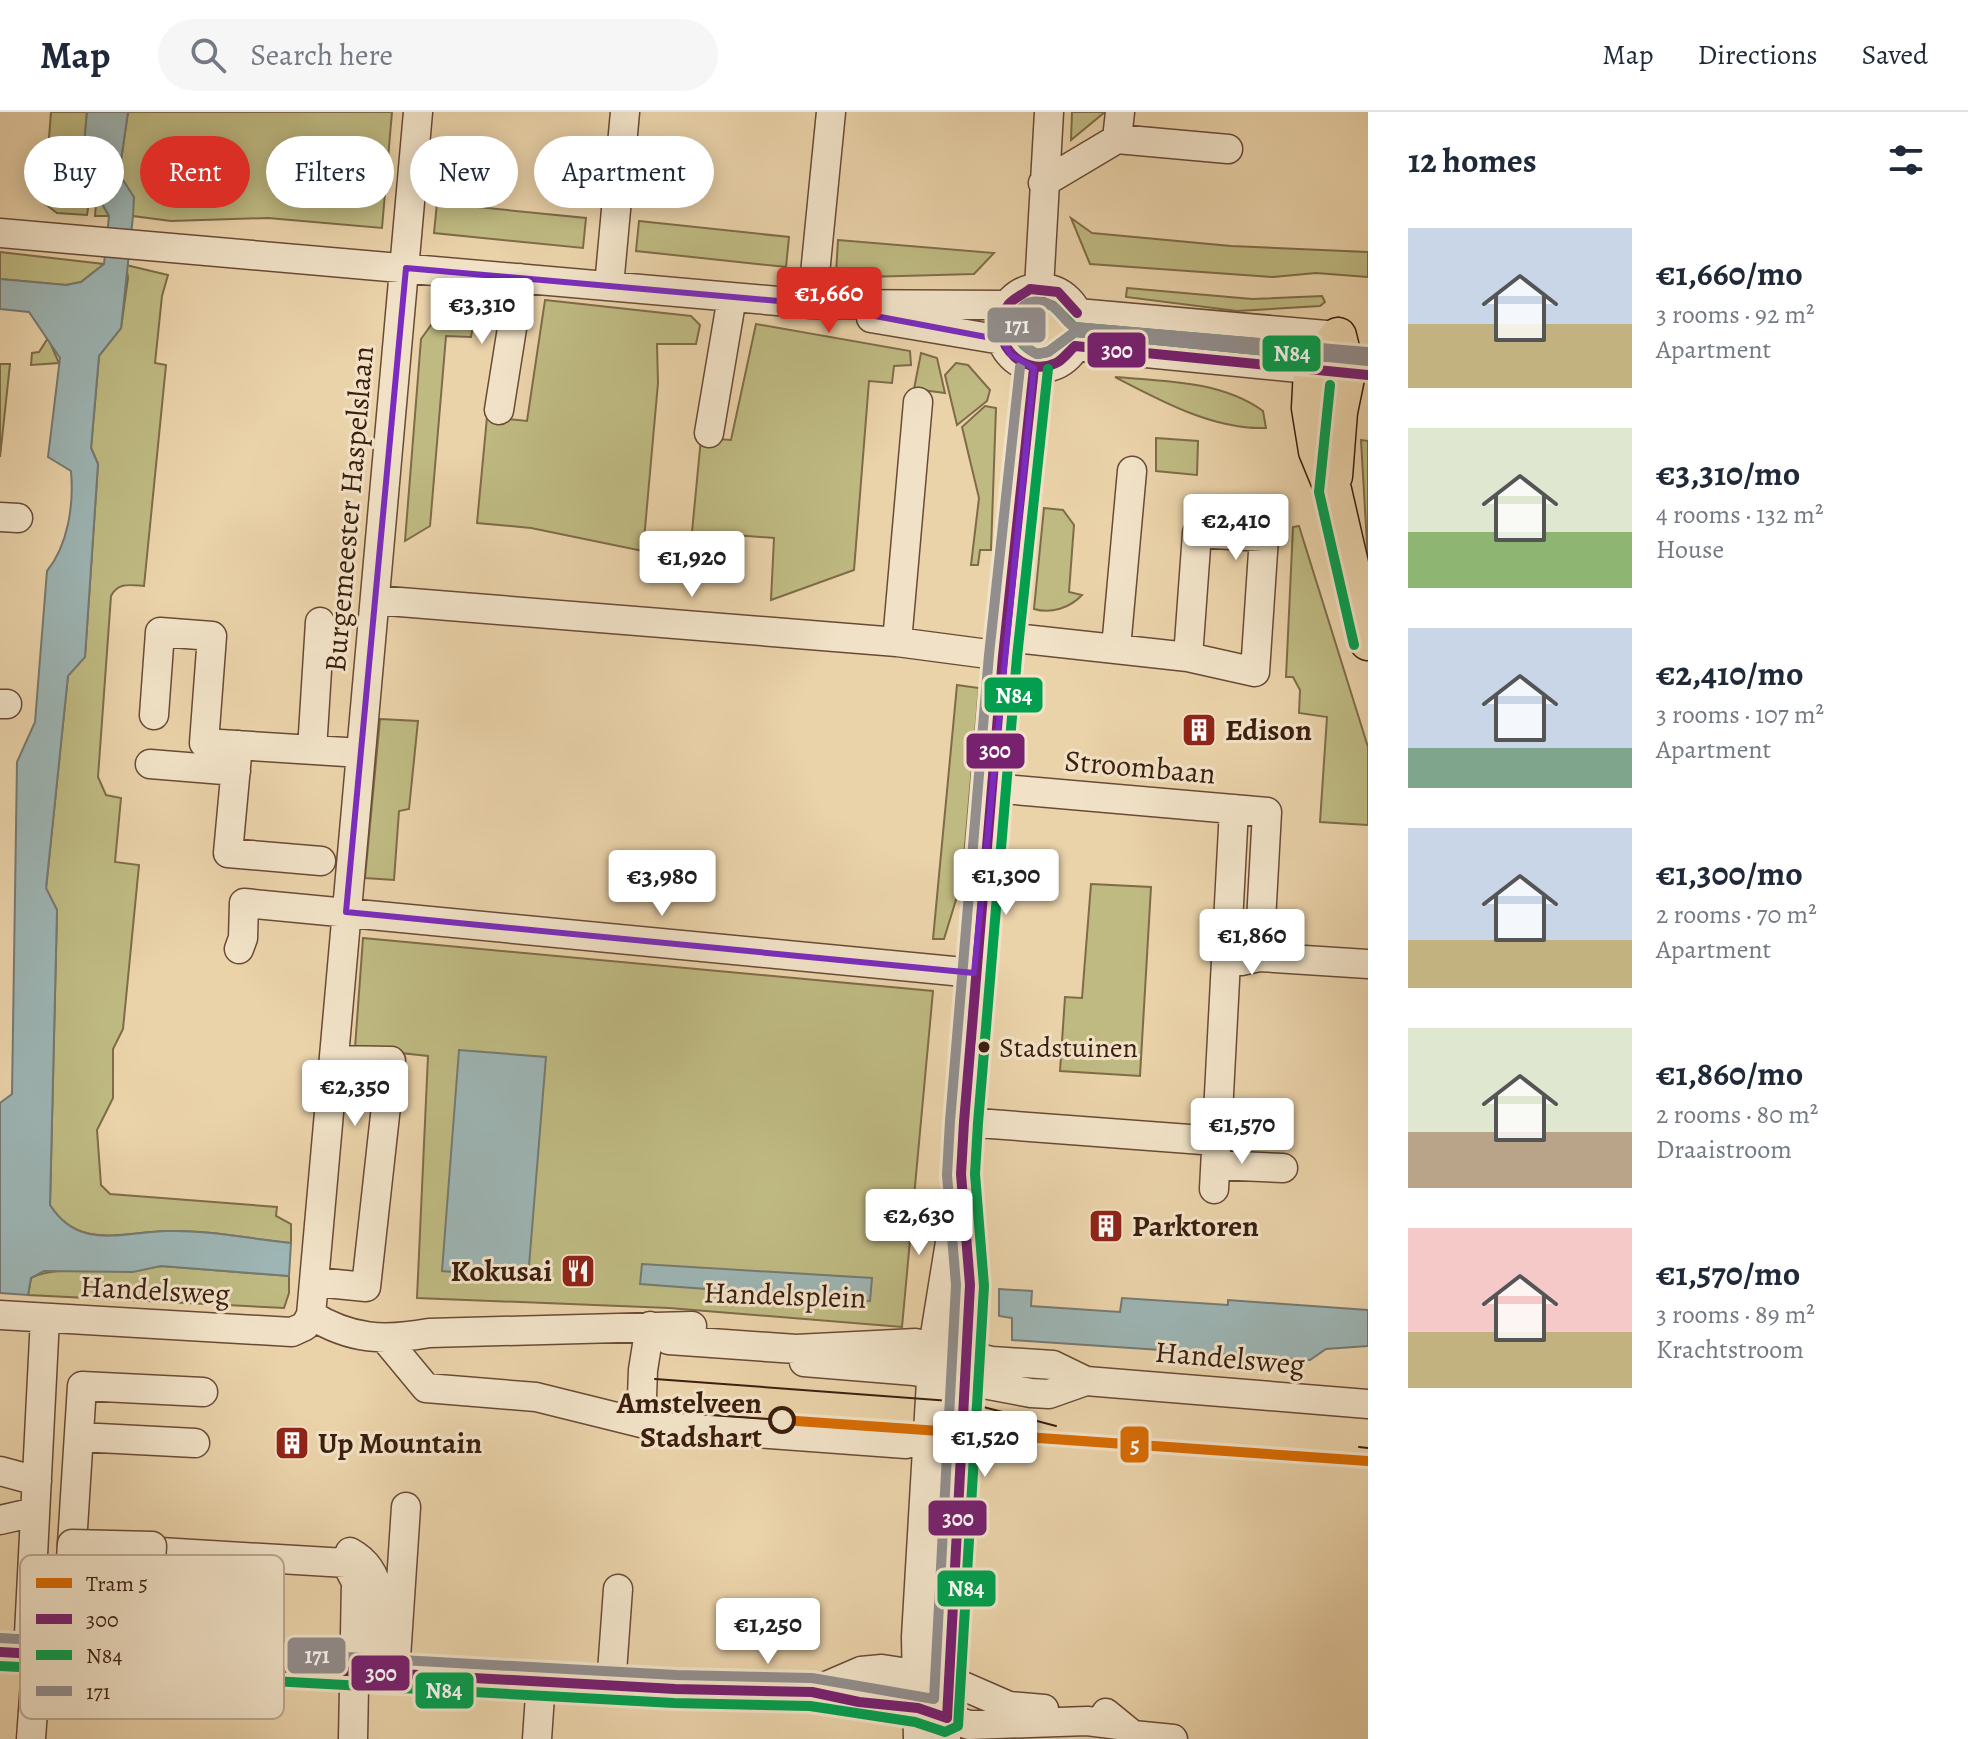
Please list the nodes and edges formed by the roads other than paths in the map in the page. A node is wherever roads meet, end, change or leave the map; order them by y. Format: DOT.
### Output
graph roads {
  1 [pos="418,112"];
  2 [pos="625,112"];
  3 [pos="831,112"];
  4 [pos="1049,112"];
  5 [pos="1118,126"];
  6 [pos="1228,149"];
  7 [pos="1043,183"];
  8 [pos="0,233"];
  9 [pos="406,268"];
  10 [pos="520,278"];
  11 [pos="609,286"];
  12 [pos="1039,288"];
  13 [pos="732,297"];
  14 [pos="812,304"];
  15 [pos="1006,305"];
  16 [pos="1077,313"];
  17 [pos="1353,337"];
  18 [pos="1002,340"];
  19 [pos="1075,346"];
  20 [pos="1034,368"];
  21 [pos="1342,373"];
  22 [pos="918,402"];
  23 [pos="499,410"];
  24 [pos="709,433"];
  25 [pos="1132,471"];
  26 [pos="375,600"];
  27 [pos="320,622"];
  28 [pos="897,642"];
  29 [pos="1368,642"];
  30 [pos="1004,646"];
  31 [pos="1116,648"];
  32 [pos="1188,657"];
  33 [pos="154,715"];
  34 [pos="312,750"];
  35 [pos="361,753"];
  36 [pos="237,758"];
  37 [pos="150,764"];
  38 [pos="992,788"];
  39 [pos="1234,809"];
  40 [pos="321,861"];
  41 [pos="346,912"];
  42 [pos="239,949"];
  43 [pos="1259,957"];
  44 [pos="1368,964"];
  45 [pos="1226,965"];
  46 [pos="974,973"];
  47 [pos="334,1060"];
  48 [pos="964,1122"];
  49 [pos="1215,1165"];
  50 [pos="1283,1168"];
  51 [pos="961,1174"];
  52 [pos="316,1282"];
  53 [pos="0,1315"];
  54 [pos="45,1318"];
  55 [pos="308,1321"];
  56 [pos="387,1341"];
  57 [pos="656,1350"];
  58 [pos="927,1351"];
  59 [pos="967,1368"];
  60 [pos="203,1392"];
  61 [pos="1368,1404"];
  62 [pos="644,1409"];
  63 [pos="79,1437"];
  64 [pos="195,1443"];
  65 [pos="906,1444"];
  66 [pos="0,1471"];
  67 [pos="37,1481"];
  68 [pos="406,1507"];
  69 [pos="35,1512"];
  70 [pos="0,1520"];
  71 [pos="72,1544"];
  72 [pos="152,1546"];
  73 [pos="31,1555"];
  74 [pos="71,1555"];
  75 [pos="151,1555"];
  76 [pos="208,1555"];
  77 [pos="213,1555"];
  78 [pos="284,1559"];
  79 [pos="284,1566"];
  80 [pos="618,1589"];
  81 [pos="0,1636"];
  82 [pos="20,1652"];
  83 [pos="284,1666"];
  84 [pos="365,1671"];
  85 [pos="916,1672"];
  86 [pos="947,1679"];
  87 [pos="541,1681"];
  88 [pos="611,1686"];
  89 [pos="812,1692"];
  90 [pos="918,1708"];
  91 [pos="29,1719"];
  92 [pos="1119,1725"];
  93 [pos="946,1728"];
  94 [pos="31,1739"];
  95 [pos="353,1739"];
  96 [pos="537,1739"];
  97 [pos="918,1739"];
  98 [pos="1173,1739"];
  1 -- 9 [label="street, Burgemeester Haspelslaan"];
  2 -- 11 [label="street"];
  3 -- 14 [label="street"];
  4 -- 7 [label="street"];
  5 -- 6 [label="street"];
  5 -- 7 [label="street"];
  7 -- 12 [label="street"];
  8 -- 9 [label="street"];
  9 -- 10 [label="street"];
  9 -- 26 [label="street, Burgemeester Haspelslaan"];
  10 -- 11 [label="street"];
  10 -- 23 [label="street"];
  11 -- 13 [label="street"];
  12 -- 15 [label="street"];
  12 -- 16 [label="street"];
  13 -- 14 [label="street"];
  13 -- 24 [label="street"];
  14 -- 15 [label="street"];
  14 -- 18 [label="street"];
  15 -- 18 [label="street"];
  16 -- 17 [label="street"];
  16 -- 19 [label="street"];
  17 -- 21 [label="main road"];
  18 -- 20 [label="street"];
  19 -- 20 [label="street"];
  19 -- 21 [label="street"];
  20 -- 30 [label="street"];
  21 -- 29 [label="main road"];
  22 -- 28 [label="street"];
  25 -- 31 [label="street"];
  26 -- 28 [label="street"];
  26 -- 35 [label="street, Burgemeester Haspelslaan"];
  27 -- 34 [label="street"];
  28 -- 30 [label="street"];
  30 -- 31 [label="street"];
  30 -- 38 [label="street"];
  31 -- 32 [label="street"];
  32 -- 32 [label="street"];
  33 -- 36 [label="street"];
  34 -- 35 [label="street"];
  34 -- 36 [label="street"];
  35 -- 41 [label="street, Burgemeester Haspelslaan"];
  36 -- 37 [label="street"];
  36 -- 40 [label="street"];
  38 -- 39 [label="street, Stroombaan"];
  38 -- 46 [label="street"];
  39 -- 43 [label="street, Stroombaan"];
  39 -- 45 [label="street, Stroombaan"];
  41 -- 42 [label="street"];
  41 -- 46 [label="street"];
  41 -- 47 [label="street"];
  43 -- 44 [label="street"];
  43 -- 45 [label="street"];
  45 -- 49 [label="street, Stroombaan"];
  46 -- 48 [label="street"];
  47 -- 52 [label="street"];
  47 -- 52 [label="street"];
  48 -- 49 [label="street"];
  48 -- 51 [label="street"];
  49 -- 50 [label="street"];
  51 -- 58 [label="street"];
  51 -- 59 [label="street"];
  52 -- 55 [label="street"];
  53 -- 54 [label="street, Handelsweg"];
  54 -- 55 [label="street, Handelsweg"];
  54 -- 67 [label="street"];
  55 -- 56 [label="street, Handelsplein"];
  56 -- 57 [label="street, Handelsplein"];
  56 -- 62 [label="street"];
  57 -- 58 [label="street, Handelsplein"];
  57 -- 58 [label="street, Handelsplein"];
  57 -- 62 [label="street"];
  58 -- 59 [label="street, Handelsweg"];
  58 -- 85 [label="street"];
  59 -- 61 [label="street, Handelsweg"];
  59 -- 86 [label="street"];
  60 -- 63 [label="street"];
  62 -- 65 [label="street"];
  63 -- 64 [label="street"];
  63 -- 71 [label="street"];
  66 -- 67 [label="street"];
  67 -- 69 [label="street"];
  68 -- 84 [label="street"];
  69 -- 70 [label="street"];
  69 -- 73 [label="street"];
  71 -- 72 [label="street, bridge"];
  71 -- 74 [label="street, bridge"];
  72 -- 75 [label="street, bridge"];
  72 -- 77 [label="street"];
  76 -- 84 [label="street"];
  78 -- 84 [label="street"];
  79 -- 84 [label="street"];
  80 -- 88 [label="street"];
  81 -- 82 [label="street"];
  83 -- 84 [label="street"];
  84 -- 87 [label="street"];
  84 -- 95 [label="street"];
  85 -- 86 [label="street"];
  85 -- 89 [label="street"];
  85 -- 90 [label="street"];
  86 -- 92 [label="street"];
  86 -- 93 [label="street"];
  87 -- 88 [label="street"];
  87 -- 96 [label="street"];
  88 -- 89 [label="street"];
  89 -- 90 [label="street"];
  90 -- 93 [label="street"];
  90 -- 97 [label="street"];
  91 -- 94 [label="street"];
  92 -- 93 [label="street"];
  92 -- 98 [label="street"];
}
